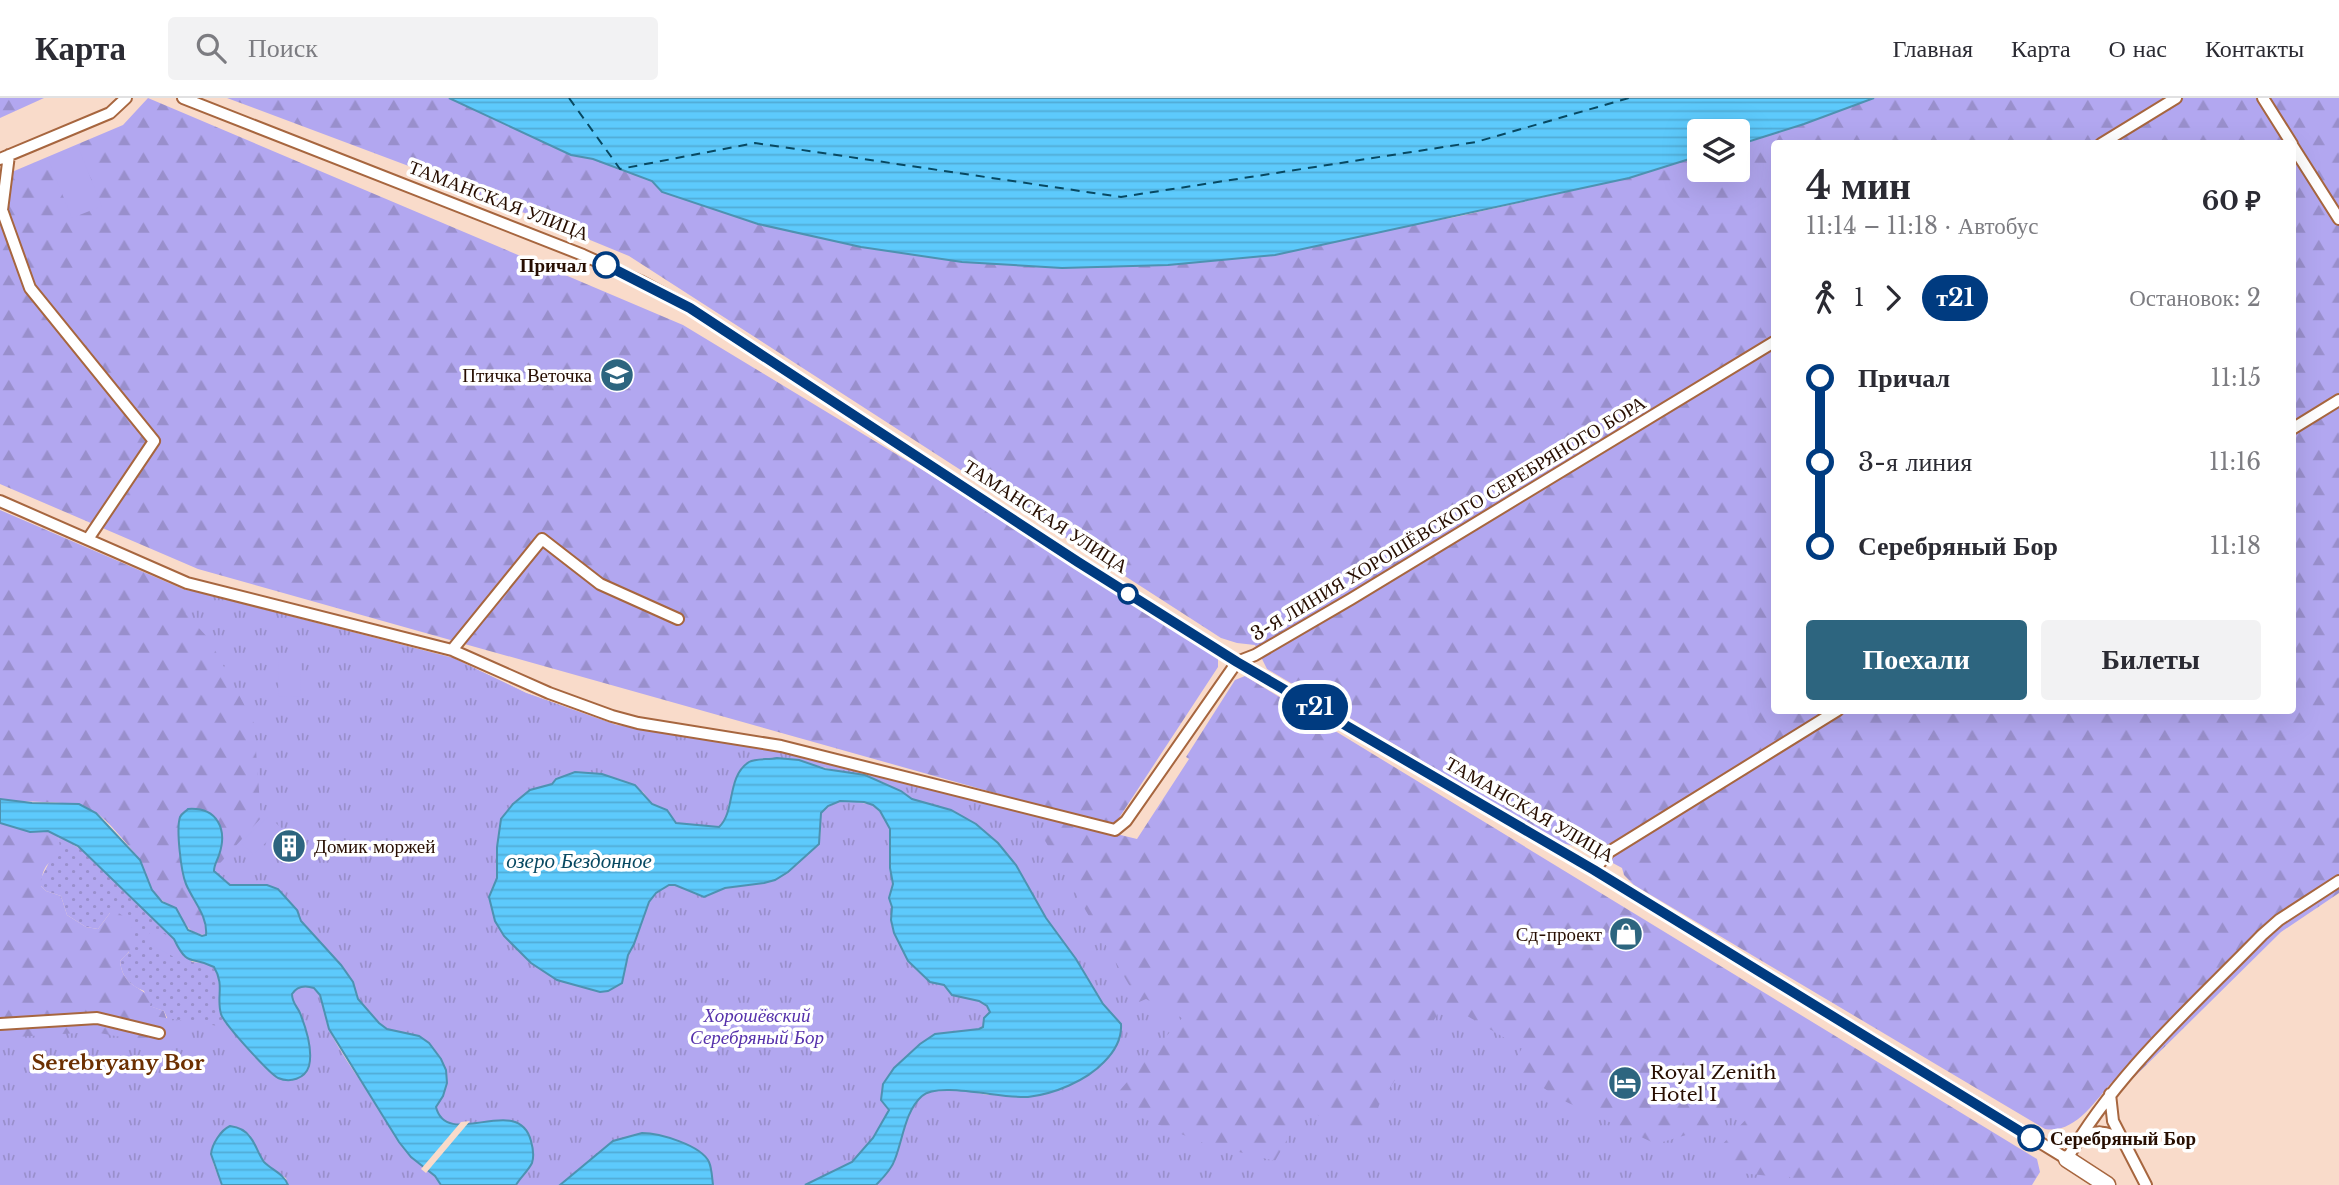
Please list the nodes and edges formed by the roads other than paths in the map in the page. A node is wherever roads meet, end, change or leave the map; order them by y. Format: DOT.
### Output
graph roads {
  1 [pos="126,98"];
  2 [pos="183,98"];
  3 [pos="2176,98"];
  4 [pos="2263,98"];
  5 [pos="2108,140"];
  6 [pos="2289,140"];
  7 [pos="2296,150"];
  8 [pos="5,157"];
  9 [pos="2339,219"];
  10 [pos="1771,344"];
  11 [pos="2339,400"];
  12 [pos="2296,427"];
  13 [pos="0,501"];
  14 [pos="88,540"];
  15 [pos="678,619"];
  16 [pos="453,650"];
  17 [pos="1237,662"];
  18 [pos="1832,714"];
  19 [pos="1594,870"];
  20 [pos="2339,881"];
  21 [pos="0,1024"];
  22 [pos="159,1033"];
  23 [pos="2110,1094"];
  24 [pos="2076,1143"];
  25 [pos="2123,1143"];
  26 [pos="2067,1159"];
  27 [pos="2107,1185"];
  28 [pos="2146,1185"];
  1 -- 8 [label="street"];
  2 -- 17 [label="street, ТАМАНСКАЯ УЛИЦА"];
  3 -- 5 [label="street"];
  4 -- 6 [label="street"];
  7 -- 9 [label="street"];
  8 -- 14 [label="street"];
  10 -- 17 [label="street, 3-Я ЛИНИЯ ХОРОШЁВСКОГО СЕРЕБРЯНОГО БОРА"];
  11 -- 12 [label="street"];
  13 -- 14 [label="street, 3-Я ЛИНИЯ ХОРОШЁВСКОГО СЕРЕБРЯНОГО БОРА"];
  14 -- 16 [label="street, 3-Я ЛИНИЯ ХОРОШЁВСКОГО СЕРЕБРЯНОГО БОРА"];
  15 -- 16 [label="street"];
  16 -- 17 [label="street, 3-Я ЛИНИЯ ХОРОШЁВСКОГО СЕРЕБРЯНОГО БОРА"];
  17 -- 19 [label="street, ТАМАНСКАЯ УЛИЦА"];
  18 -- 19 [label="street"];
  19 -- 26 [label="street, ТАМАНСКАЯ УЛИЦА"];
  20 -- 23 [label="street"];
  21 -- 22 [label="street"];
  23 -- 24 [label="street"];
  23 -- 25 [label="street"];
  24 -- 25 [label="street"];
  24 -- 26 [label="street"];
  25 -- 28 [label="street"];
  26 -- 27 [label="street, ТАМАНСКАЯ УЛИЦА"];
}
